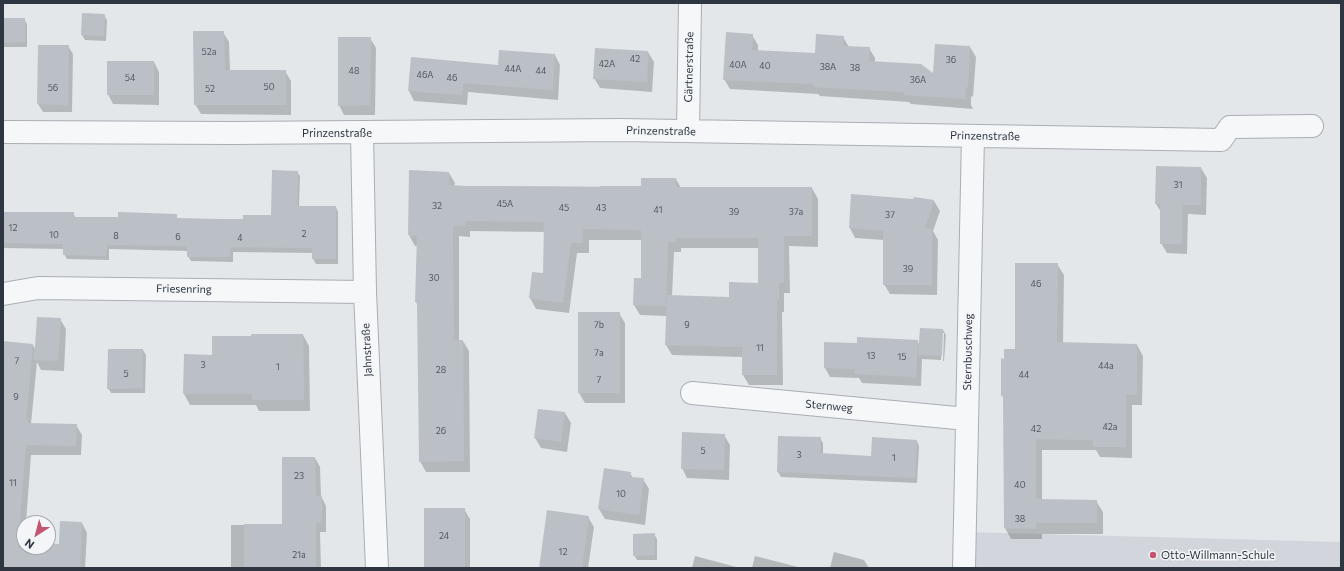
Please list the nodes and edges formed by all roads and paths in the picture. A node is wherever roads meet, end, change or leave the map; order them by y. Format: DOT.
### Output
graph roads {
  1 [pos="690,3"];
  2 [pos="1312,126"];
  3 [pos="688,131"];
  4 [pos="3,132"];
  5 [pos="362,133"];
  6 [pos="972,136"];
  7 [pos="365,292"];
  8 [pos="3,294"];
  9 [pos="692,393"];
  10 [pos="967,419"];
  11 [pos="377,568"];
  12 [pos="964,568"];
  1 -- 3 [label="street, Gärtnerstraße"];
  2 -- 6 [label="street, Prinzenstraße"];
  3 -- 5 [label="street, Prinzenstraße"];
  3 -- 6 [label="street, Prinzenstraße"];
  4 -- 5 [label="street, Prinzenstraße"];
  5 -- 7 [label="street, Jahnstraße"];
  6 -- 10 [label="street, Sternbuschweg"];
  7 -- 8 [label="street, Friesenring"];
  7 -- 11 [label="street, Jahnstraße"];
  9 -- 10 [label="street, Sternweg"];
  10 -- 12 [label="street, Sternbuschweg"];
}
